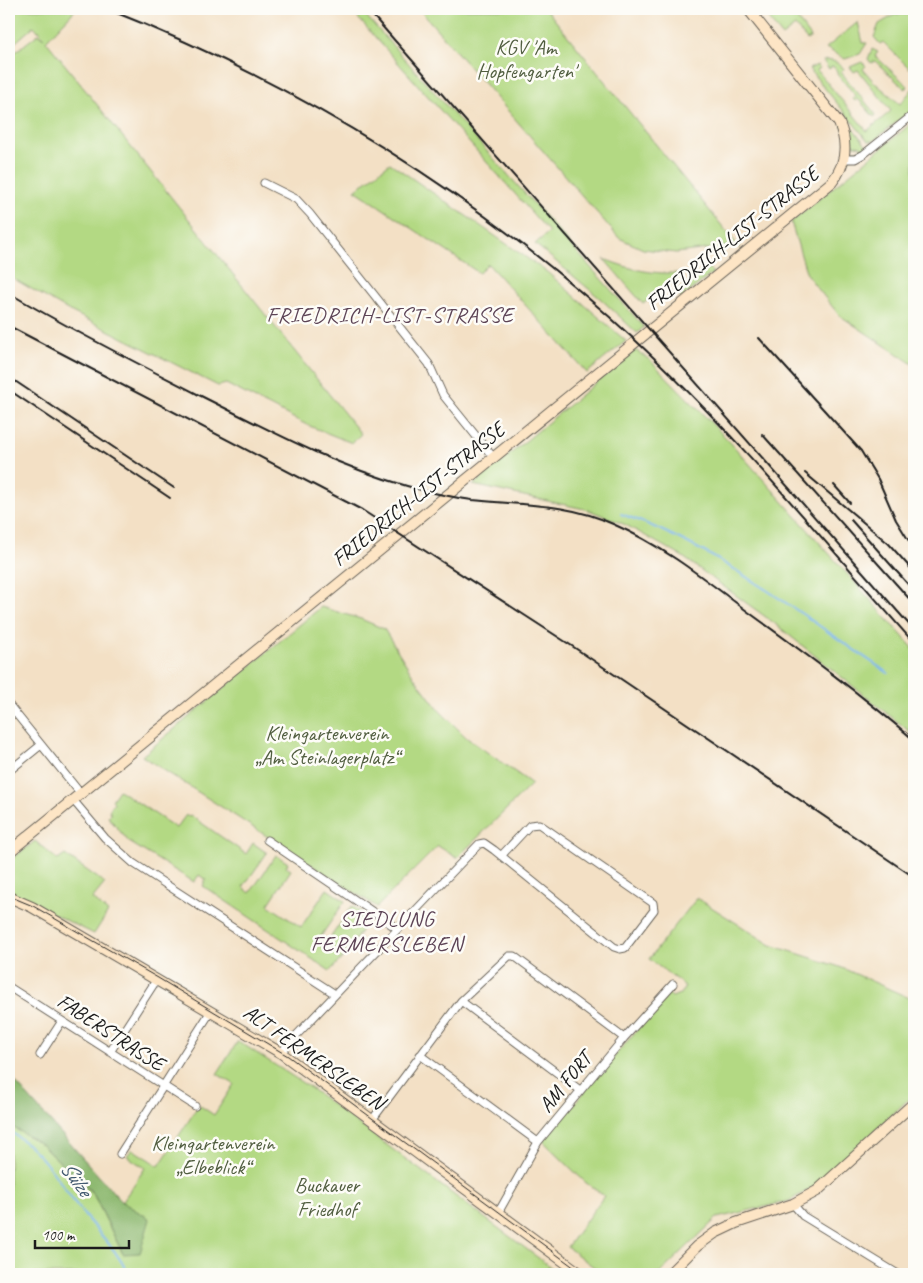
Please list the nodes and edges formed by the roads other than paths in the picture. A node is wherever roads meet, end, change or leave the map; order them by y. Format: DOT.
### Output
graph roads {
  1 [pos="763,9"];
  2 [pos="751,12"];
  3 [pos="914,114"];
  4 [pos="844,159"];
  5 [pos="264,182"];
  6 [pos="493,457"];
  7 [pos="9,705"];
  8 [pos="41,745"];
  9 [pos="9,772"];
  10 [pos="77,797"];
  11 [pos="267,840"];
  12 [pos="9,852"];
  13 [pos="501,856"];
  14 [pos="9,898"];
  15 [pos="398,929"];
  16 [pos="156,979"];
  17 [pos="673,984"];
  18 [pos="9,987"];
  19 [pos="335,994"];
  20 [pos="461,1001"];
  21 [pos="211,1011"];
  22 [pos="62,1021"];
  23 [pos="624,1038"];
  24 [pos="110,1052"];
  25 [pos="282,1053"];
  26 [pos="40,1055"];
  27 [pos="420,1055"];
  28 [pos="164,1086"];
  29 [pos="580,1090"];
  30 [pos="914,1103"];
  31 [pos="195,1106"];
  32 [pos="372,1120"];
  33 [pos="538,1142"];
  34 [pos="120,1154"];
  35 [pos="793,1204"];
  36 [pos="498,1214"];
  37 [pos="581,1274"];
  38 [pos="669,1274"];
  39 [pos="898,1274"];
  1 -- 2 [label="street"];
  2 -- 4 [label="street"];
  3 -- 4 [label="street"];
  4 -- 6 [label="street, FRIEDRICH-LIST-STRASSE"];
  5 -- 6 [label="street"];
  6 -- 10 [label="street, FRIEDRICH-LIST-STRASSE"];
  7 -- 8 [label="street"];
  8 -- 9 [label="street"];
  8 -- 10 [label="street"];
  10 -- 12 [label="street, FRIEDRICH-LIST-STRASSE"];
  10 -- 19 [label="street"];
  11 -- 15 [label="street"];
  13 -- 13 [label="street"];
  13 -- 15 [label="street"];
  14 -- 16 [label="street, ALT FERMERSLEBEN"];
  15 -- 19 [label="street"];
  16 -- 21 [label="street, ALT FERMERSLEBEN"];
  16 -- 24 [label="street"];
  17 -- 23 [label="street, AM FORT"];
  18 -- 22 [label="street, FABERSTRASSE"];
  19 -- 25 [label="street"];
  20 -- 23 [label="street"];
  20 -- 27 [label="street"];
  20 -- 29 [label="street"];
  21 -- 25 [label="street, ALT FERMERSLEBEN"];
  21 -- 28 [label="street"];
  22 -- 24 [label="street, FABERSTRASSE"];
  22 -- 26 [label="street"];
  23 -- 29 [label="street, AM FORT"];
  24 -- 28 [label="street, FABERSTRASSE"];
  25 -- 32 [label="street, ALT FERMERSLEBEN"];
  27 -- 32 [label="street"];
  27 -- 33 [label="street"];
  28 -- 31 [label="street, FABERSTRASSE"];
  28 -- 34 [label="street"];
  29 -- 33 [label="street, AM FORT"];
  30 -- 35 [label="street"];
  32 -- 36 [label="street, ALT FERMERSLEBEN"];
  33 -- 36 [label="street, AM FORT"];
  35 -- 38 [label="street"];
  35 -- 39 [label="street"];
  36 -- 37 [label="street, ALT FERMERSLEBEN"];
}
